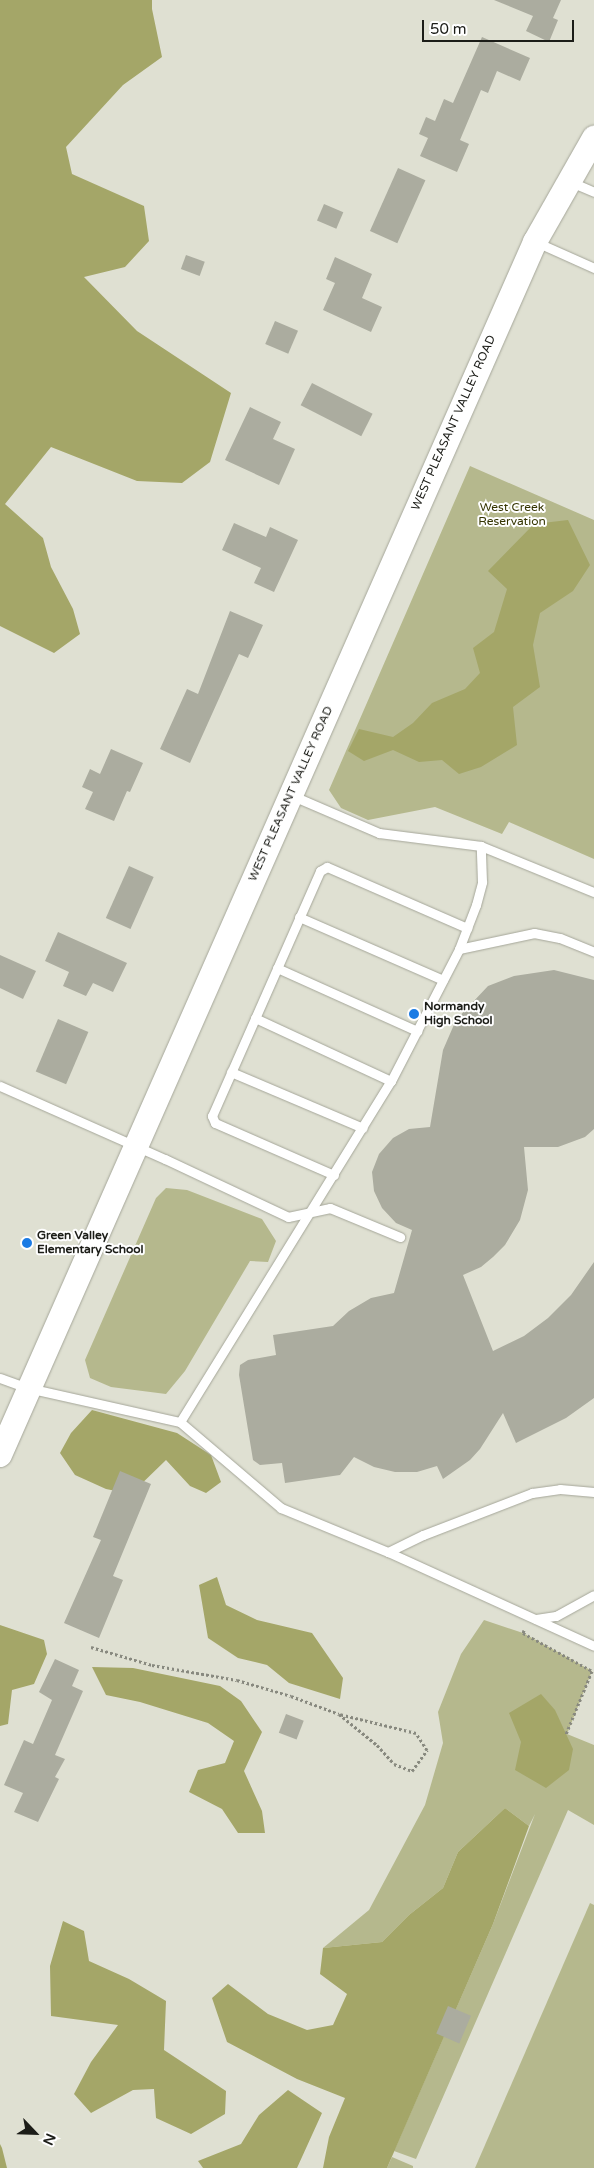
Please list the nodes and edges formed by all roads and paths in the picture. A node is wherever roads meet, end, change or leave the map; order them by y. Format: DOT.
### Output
graph roads {
  1 [pos="594,138"];
  2 [pos="568,182"];
  3 [pos="594,192"];
  4 [pos="536,242"];
  5 [pos="594,268"];
  6 [pos="290,795"];
  7 [pos="481,846"];
  8 [pos="594,892"];
  9 [pos="300,918"];
  10 [pos="467,928"];
  11 [pos="458,949"];
  12 [pos="594,952"];
  13 [pos="277,968"];
  14 [pos="443,980"];
  15 [pos="255,1018"];
  16 [pos="417,1032"];
  17 [pos="231,1072"];
  18 [pos="391,1081"];
  19 [pos="0,1086"];
  20 [pos="363,1128"];
  21 [pos="135,1146"];
  22 [pos="334,1175"];
  23 [pos="308,1213"];
  24 [pos="400,1237"];
  25 [pos="0,1378"];
  26 [pos="28,1388"];
  27 [pos="180,1422"];
  28 [pos="0,1455"];
  29 [pos="594,1492"];
  30 [pos="388,1552"];
  31 [pos="594,1595"];
  32 [pos="525,1614"];
  33 [pos="536,1619"];
  34 [pos="594,1646"];
  35 [pos="91,1647"];
  36 [pos="339,1714"];
  37 [pos="566,1734"];
  1 -- 2 [label="main road, WEST PLEASANT VALLEY ROAD"];
  2 -- 3 [label="lane"];
  2 -- 4 [label="main road, WEST PLEASANT VALLEY ROAD"];
  4 -- 5 [label="lane"];
  4 -- 6 [label="main road, WEST PLEASANT VALLEY ROAD"];
  6 -- 7 [label="lane"];
  6 -- 21 [label="main road, WEST PLEASANT VALLEY ROAD"];
  7 -- 8 [label="lane"];
  7 -- 10 [label="lane"];
  9 -- 10 [label="lane"];
  9 -- 13 [label="lane"];
  9 -- 14 [label="lane"];
  10 -- 11 [label="lane"];
  11 -- 12 [label="lane"];
  11 -- 14 [label="lane"];
  13 -- 15 [label="lane"];
  13 -- 16 [label="lane"];
  14 -- 16 [label="lane"];
  15 -- 17 [label="lane"];
  15 -- 18 [label="lane"];
  16 -- 18 [label="lane"];
  17 -- 20 [label="lane"];
  17 -- 22 [label="lane"];
  18 -- 20 [label="lane"];
  19 -- 21 [label="lane"];
  20 -- 22 [label="lane"];
  21 -- 23 [label="lane"];
  21 -- 26 [label="main road, WEST PLEASANT VALLEY ROAD"];
  22 -- 23 [label="lane"];
  23 -- 24 [label="lane"];
  23 -- 27 [label="lane"];
  25 -- 26 [label="lane"];
  26 -- 27 [label="lane"];
  26 -- 28 [label="main road, WEST PLEASANT VALLEY ROAD"];
  27 -- 30 [label="lane"];
  29 -- 30 [label="lane"];
  30 -- 32 [label="lane"];
  31 -- 33 [label="lane"];
  32 -- 33 [label="lane"];
  32 -- 37 [label="path"];
  33 -- 34 [label="lane"];
  35 -- 36 [label="path"];
  36 -- 36 [label="path"];
}
